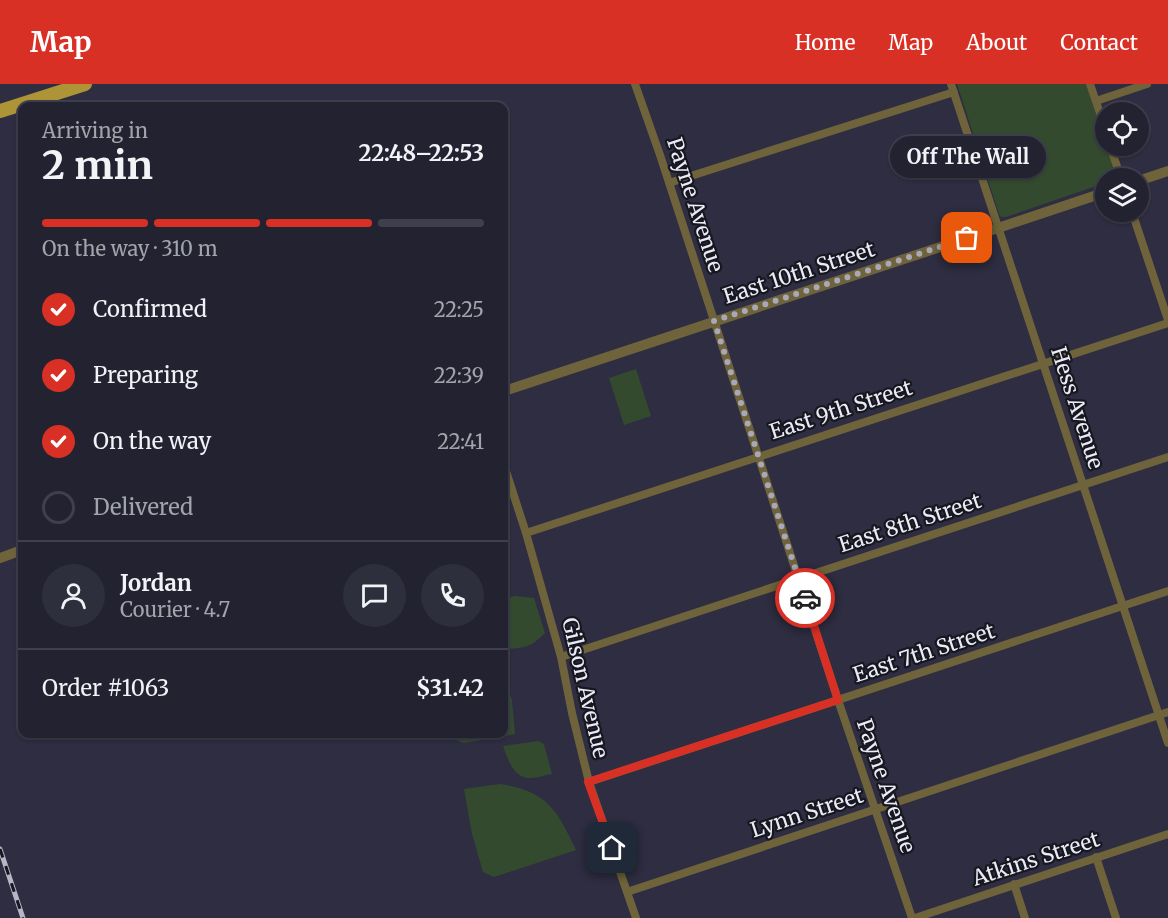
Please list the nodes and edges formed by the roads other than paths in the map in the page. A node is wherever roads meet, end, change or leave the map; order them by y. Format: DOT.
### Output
graph roads {
  1 [pos="85,84"];
  2 [pos="635,84"];
  3 [pos="1090,84"];
  4 [pos="1147,84"];
  5 [pos="953,88"];
  6 [pos="1096,101"];
  7 [pos="28,102"];
  8 [pos="18,105"];
  9 [pos="0,111"];
  10 [pos="1168,171"];
  11 [pos="1149,177"];
  12 [pos="669,183"];
  13 [pos="1095,196"];
  14 [pos="1135,222"];
  15 [pos="999,228"];
  16 [pos="714,321"];
  17 [pos="1168,321"];
  18 [pos="1043,363"];
  19 [pos="508,390"];
  20 [pos="758,457"];
  21 [pos="1168,458"];
  22 [pos="508,477"];
  23 [pos="1083,485"];
  24 [pos="526,533"];
  25 [pos="18,551"];
  26 [pos="0,558"];
  27 [pos="799,579"];
  28 [pos="1168,591"];
  29 [pos="1123,606"];
  30 [pos="561,657"];
  31 [pos="838,700"];
  32 [pos="1168,712"];
  33 [pos="1159,715"];
  34 [pos="1168,743"];
  35 [pos="588,782"];
  36 [pos="875,810"];
  37 [pos="1168,834"];
  38 [pos="1096,857"];
  39 [pos="1014,884"];
  40 [pos="627,892"];
  41 [pos="636,918"];
  42 [pos="914,918"];
  43 [pos="1025,918"];
  44 [pos="1116,918"];
  1 -- 7 [label="main road"];
  2 -- 12 [label="street, Payne Avenue"];
  3 -- 6 [label="street"];
  4 -- 6 [label="street"];
  5 -- 12 [label="street"];
  5 -- 15 [label="street, Hess Avenue"];
  8 -- 9 [label="main road"];
  10 -- 11 [label="street"];
  12 -- 16 [label="street, Payne Avenue"];
  13 -- 15 [label="street, East 10th Street"];
  14 -- 17 [label="street"];
  15 -- 16 [label="street, East 10th Street"];
  15 -- 18 [label="street, Hess Avenue"];
  16 -- 19 [label="street, East 10th Street"];
  16 -- 20 [label="street, Payne Avenue"];
  17 -- 18 [label="street, East 9th Street"];
  18 -- 20 [label="street, East 9th Street"];
  18 -- 23 [label="street, Hess Avenue"];
  20 -- 24 [label="street, East 9th Street"];
  20 -- 27 [label="street, Payne Avenue"];
  21 -- 23 [label="street, East 8th Street"];
  22 -- 24 [label="street, Gilson Avenue"];
  23 -- 27 [label="street, East 8th Street"];
  23 -- 29 [label="street, Hess Avenue"];
  24 -- 30 [label="street, Gilson Avenue"];
  25 -- 26 [label="street"];
  27 -- 30 [label="street, East 8th Street"];
  27 -- 31 [label="street, Payne Avenue"];
  28 -- 29 [label="street, East 7th Street"];
  29 -- 31 [label="street, East 7th Street"];
  29 -- 33 [label="street, Hess Avenue"];
  30 -- 35 [label="street, Gilson Avenue"];
  31 -- 35 [label="street, East 7th Street"];
  31 -- 36 [label="street, Payne Avenue"];
  32 -- 33 [label="street, Lynn Street"];
  33 -- 34 [label="street, Hess Avenue"];
  33 -- 36 [label="street, Lynn Street"];
  35 -- 40 [label="street, Gilson Avenue"];
  36 -- 40 [label="street, Lynn Street"];
  36 -- 42 [label="street, Payne Avenue"];
  37 -- 38 [label="street, Atkins Street"];
  38 -- 39 [label="street, Atkins Street"];
  38 -- 44 [label="street"];
  39 -- 42 [label="street, Atkins Street"];
  39 -- 43 [label="street"];
  40 -- 41 [label="street, Gilson Avenue"];
}
